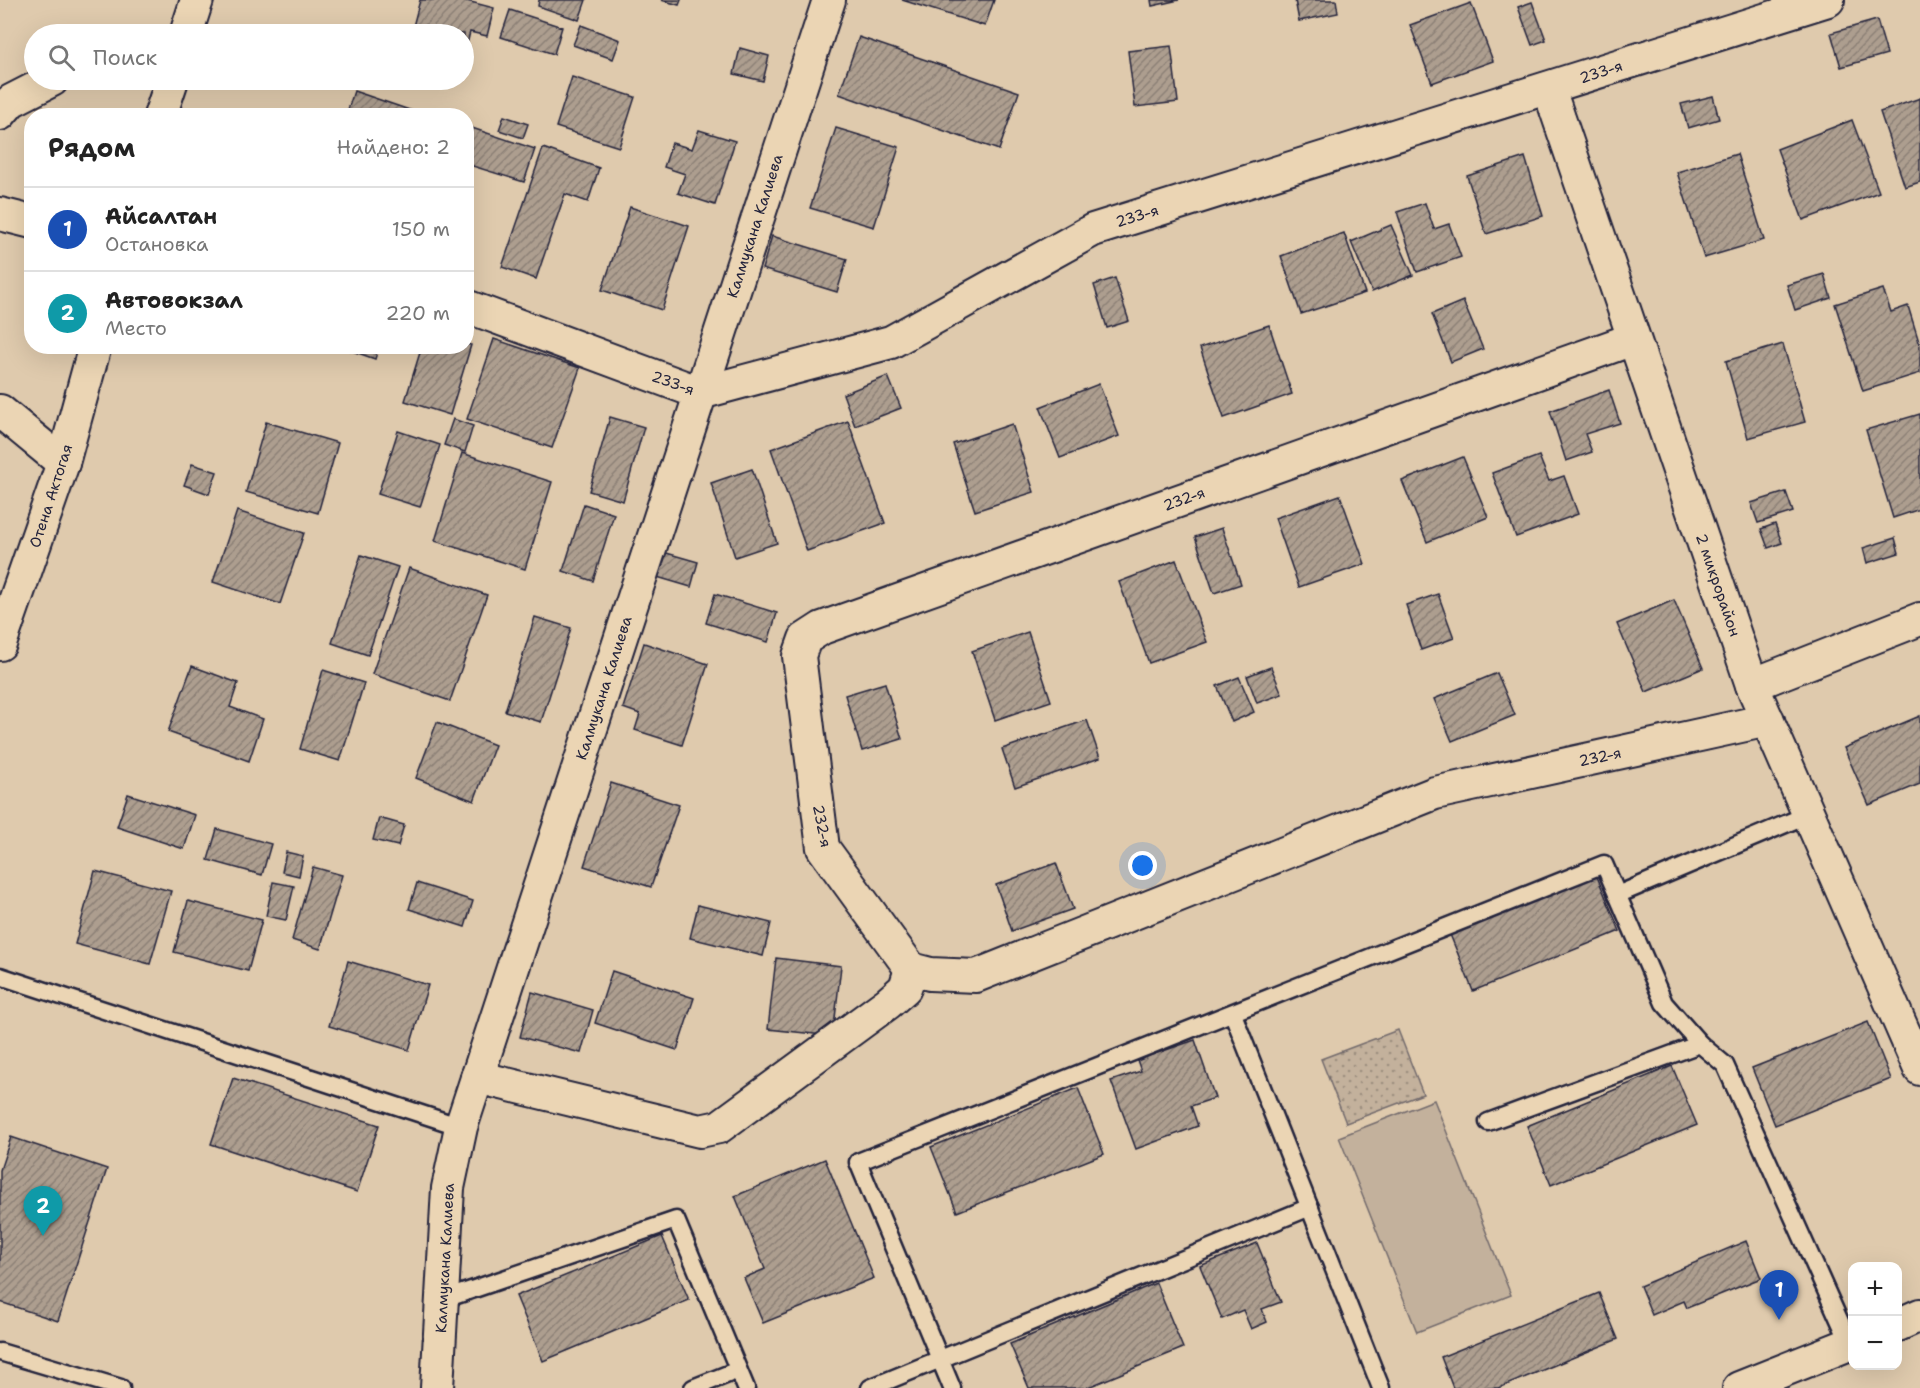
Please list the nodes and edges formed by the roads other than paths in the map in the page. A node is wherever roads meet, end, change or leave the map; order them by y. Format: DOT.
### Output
graph roads {
  1 [pos="197,0"];
  2 [pos="829,0"];
  3 [pos="1828,0"];
  4 [pos="187,24"];
  5 [pos="1550,89"];
  6 [pos="32,90"];
  7 [pos="169,90"];
  8 [pos="163,108"];
  9 [pos="0,114"];
  10 [pos="0,214"];
  11 [pos="24,220"];
  12 [pos="474,309"];
  13 [pos="1633,339"];
  14 [pos="93,354"];
  15 [pos="700,393"];
  16 [pos="0,411"];
  17 [pos="63,463"];
  18 [pos="1920,619"];
  19 [pos="0,644"];
  20 [pos="1752,685"];
  21 [pos="1768,720"];
  22 [pos="1809,814"];
  23 [pos="1617,895"];
  24 [pos="911,969"];
  25 [pos="0,976"];
  26 [pos="1233,1014"];
  27 [pos="1700,1044"];
  28 [pos="1920,1069"];
  29 [pos="477,1077"];
  30 [pos="1488,1122"];
  31 [pos="461,1127"];
  32 [pos="1310,1207"];
  33 [pos="442,1300"];
  34 [pos="1920,1315"];
  35 [pos="1902,1322"];
  36 [pos="1848,1337"];
  37 [pos="1848,1345"];
  38 [pos="0,1352"];
  39 [pos="940,1359"];
  40 [pos="738,1370"];
  41 [pos="122,1388"];
  42 [pos="437,1388"];
  43 [pos="693,1388"];
  44 [pos="746,1388"];
  45 [pos="870,1388"];
  46 [pos="952,1388"];
  47 [pos="1381,1388"];
  48 [pos="1738,1388"];
  1 -- 4 [label="street"];
  2 -- 15 [label="street, Калмукана Калиева"];
  3 -- 5 [label="street, 233-я"];
  5 -- 13 [label="street, 2 микрорайон"];
  5 -- 15 [label="street, 233-я"];
  6 -- 9 [label="street"];
  7 -- 8 [label="street"];
  10 -- 11 [label="street"];
  12 -- 15 [label="street, 233-я"];
  13 -- 20 [label="street, 2 микрорайон"];
  13 -- 24 [label="street, 232-я"];
  14 -- 17 [label="street, Отена Актогая"];
  15 -- 29 [label="street, Калмукана Калиева"];
  16 -- 17 [label="street"];
  17 -- 19 [label="street, Отена Актогая"];
  18 -- 20 [label="street"];
  20 -- 21 [label="street, 2 микрорайон"];
  21 -- 22 [label="street, 2 микрорайон"];
  21 -- 24 [label="street, 232-я"];
  22 -- 23 [label="lane"];
  22 -- 28 [label="street, 2 микрорайон"];
  23 -- 26 [label="lane"];
  23 -- 27 [label="lane"];
  24 -- 29 [label="street"];
  25 -- 31 [label="lane"];
  26 -- 32 [label="lane"];
  26 -- 39 [label="lane"];
  27 -- 30 [label="lane"];
  27 -- 36 [label="lane"];
  29 -- 31 [label="street, Калмукана Калиева"];
  31 -- 33 [label="street, Калмукана Калиева"];
  32 -- 39 [label="lane"];
  32 -- 47 [label="lane"];
  33 -- 40 [label="lane"];
  33 -- 42 [label="street, Калмукана Калиева"];
  34 -- 35 [label="street"];
  37 -- 48 [label="street"];
  38 -- 41 [label="lane"];
  39 -- 45 [label="lane"];
  39 -- 46 [label="lane"];
  40 -- 43 [label="lane"];
  40 -- 44 [label="lane"];
}
